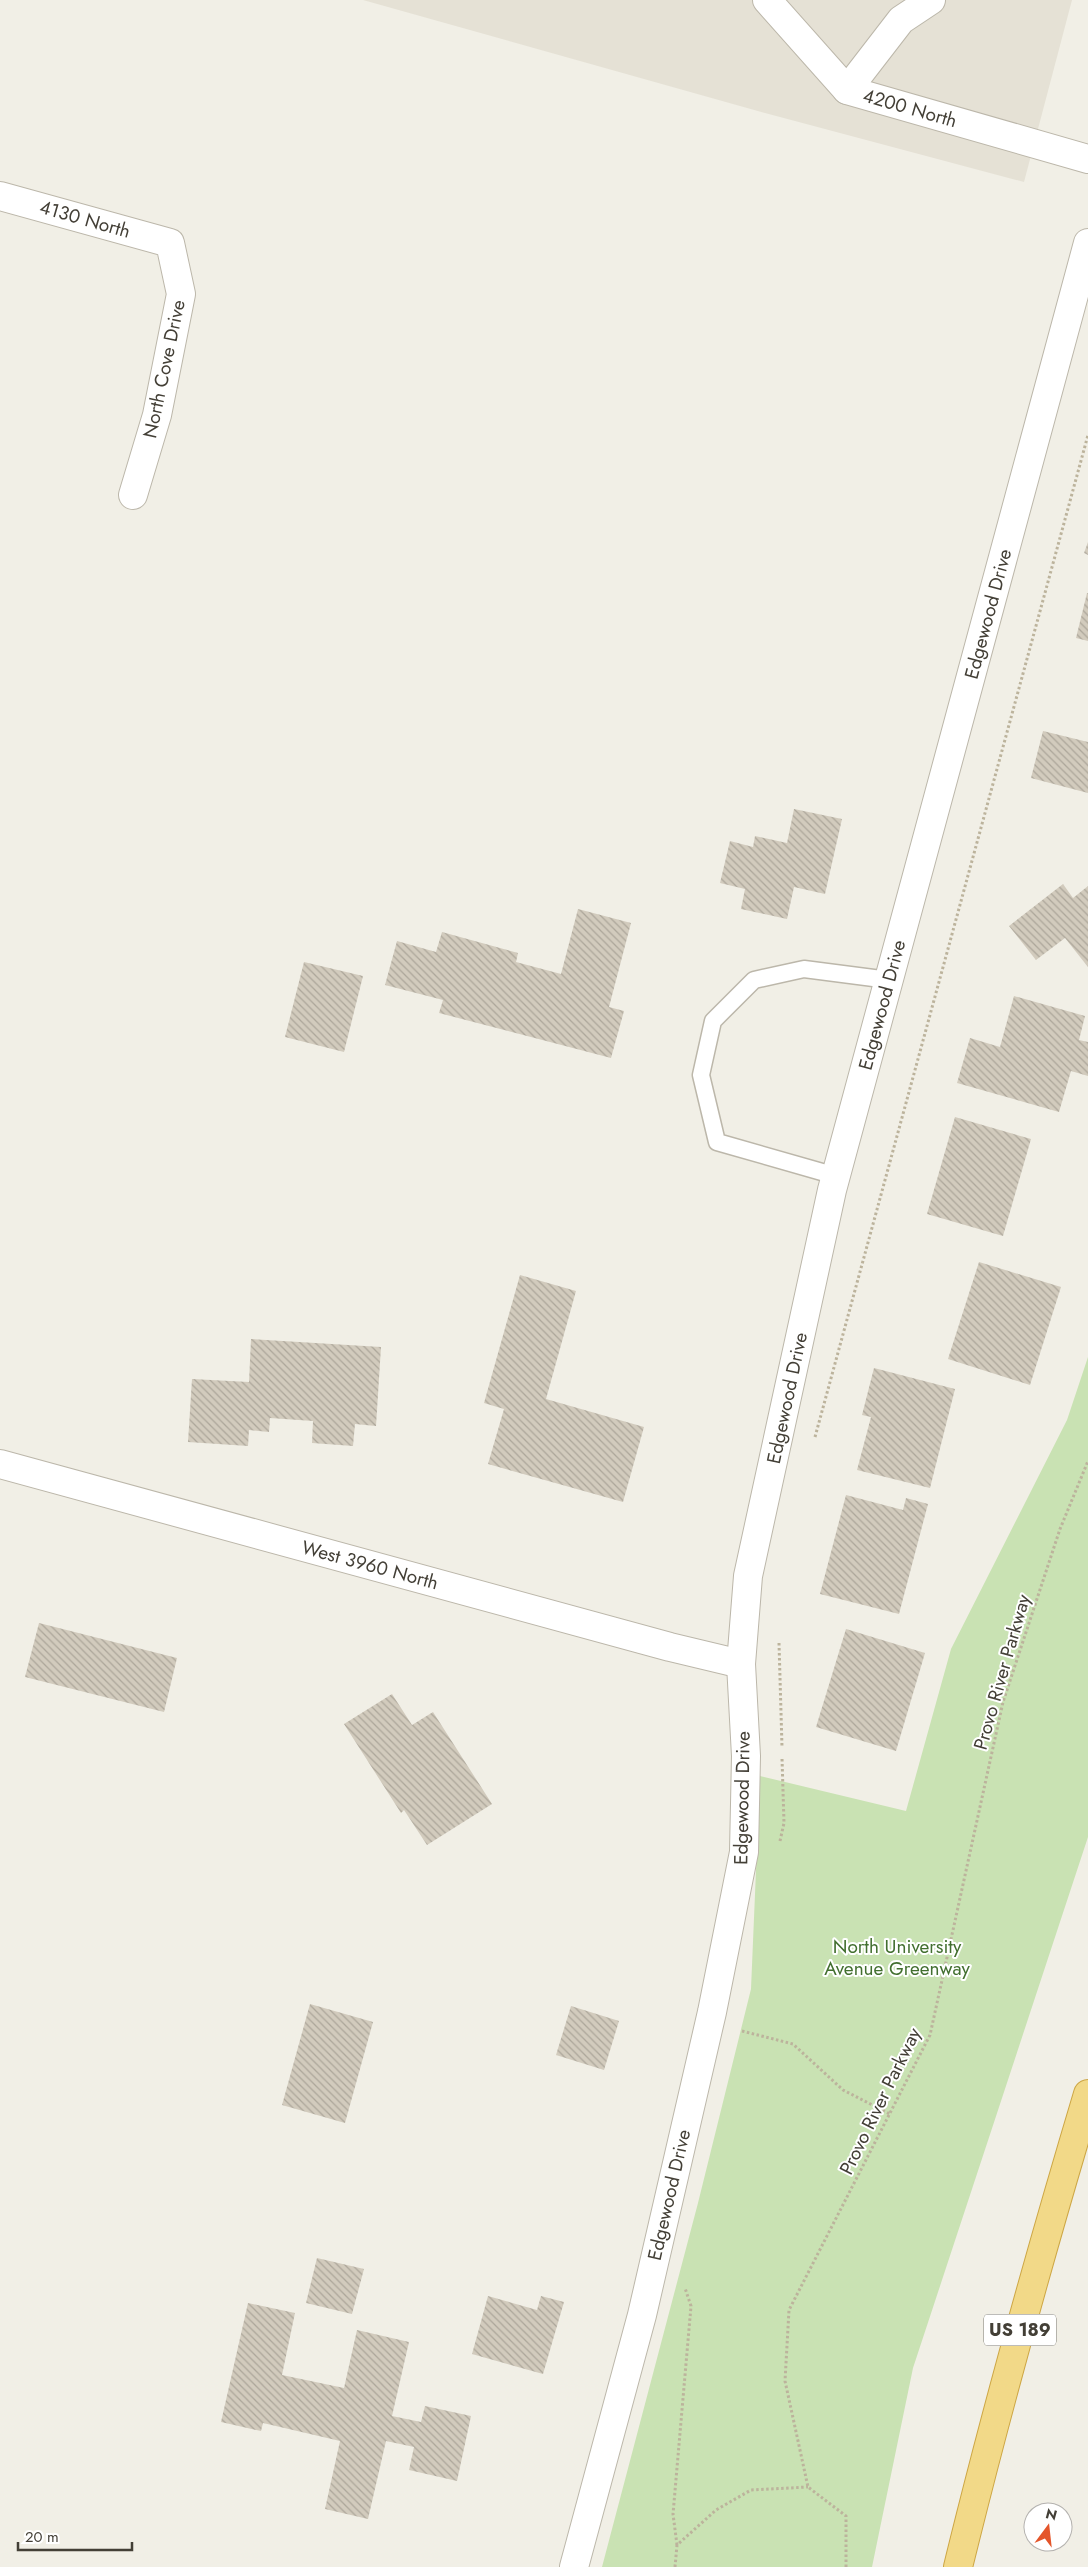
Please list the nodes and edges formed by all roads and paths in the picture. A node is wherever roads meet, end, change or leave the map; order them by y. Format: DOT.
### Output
graph roads {
  1 [pos="768,0"];
  2 [pos="931,0"];
  3 [pos="847,90"];
  4 [pos="1088,158"];
  5 [pos="0,196"];
  6 [pos="170,243"];
  7 [pos="1088,243"];
  8 [pos="1088,435"];
  9 [pos="133,495"];
  10 [pos="889,980"];
  11 [pos="836,1176"];
  12 [pos="814,1443"];
  13 [pos="1088,1461"];
  14 [pos="0,1464"];
  15 [pos="779,1637"];
  16 [pos="741,1664"];
  17 [pos="780,1842"];
  18 [pos="736,2030"];
  19 [pos="1088,2094"];
  20 [pos="890,2114"];
  21 [pos="682,2282"];
  22 [pos="808,2487"];
  23 [pos="677,2545"];
  24 [pos="574,2567"];
  25 [pos="675,2567"];
  26 [pos="846,2567"];
  27 [pos="958,2567"];
  1 -- 3 [label="street, 4200 North"];
  2 -- 3 [label="street"];
  3 -- 4 [label="street, 4200 North"];
  5 -- 6 [label="street, 4130 North"];
  6 -- 9 [label="street, North Cove Drive"];
  7 -- 10 [label="street, Edgewood Drive"];
  8 -- 12 [label="path"];
  10 -- 11 [label="street, Edgewood Drive"];
  10 -- 11 [label="lane"];
  11 -- 16 [label="street, Edgewood Drive"];
  13 -- 20 [label="path, Provo River Parkway"];
  14 -- 16 [label="street, West 3960 North"];
  15 -- 17 [label="path"];
  16 -- 24 [label="street, Edgewood Drive"];
  18 -- 20 [label="path"];
  19 -- 27 [label="highway, US 189"];
  20 -- 22 [label="path, Provo River Parkway"];
  21 -- 23 [label="path"];
  22 -- 23 [label="path"];
  22 -- 26 [label="path"];
  23 -- 25 [label="path"];
}
